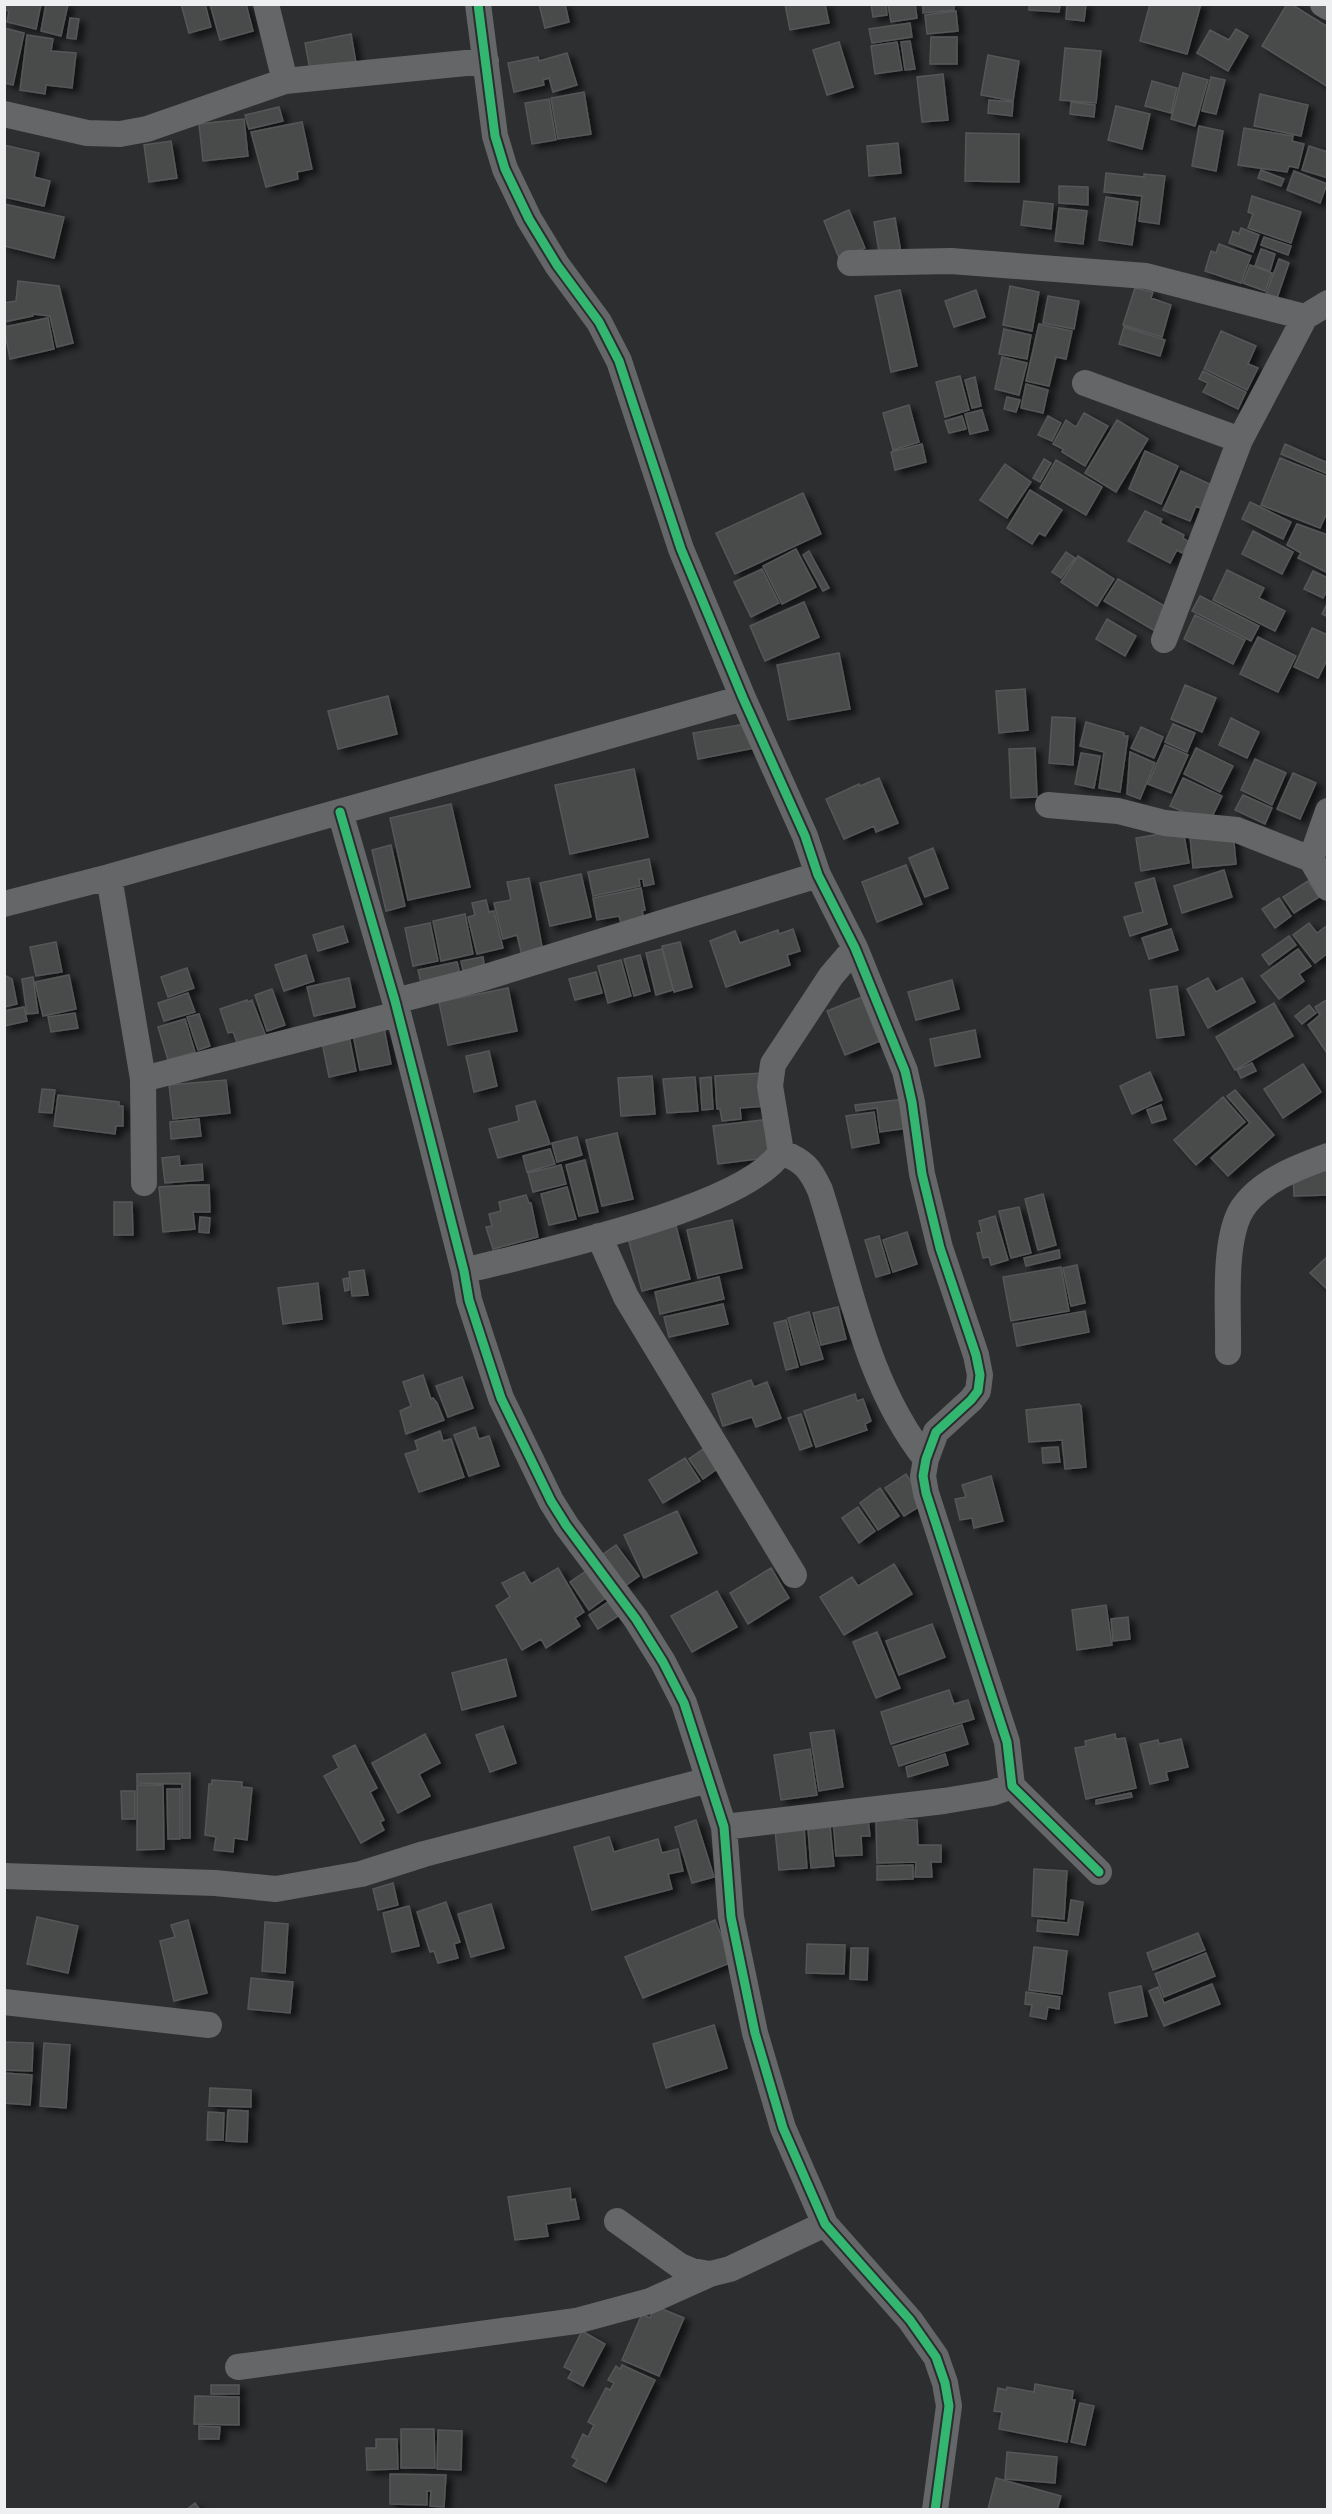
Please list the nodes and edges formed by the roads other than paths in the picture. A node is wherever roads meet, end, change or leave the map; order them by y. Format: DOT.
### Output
graph roads {
  1 [pos="266,4"];
  2 [pos="478,4"];
  3 [pos="1323,4"];
  4 [pos="1328,7"];
  5 [pos="486,61"];
  6 [pos="285,81"];
  7 [pos="4,114"];
  8 [pos="850,263"];
  9 [pos="1328,303"];
  10 [pos="1305,317"];
  11 [pos="1085,383"];
  12 [pos="1240,440"];
  13 [pos="1164,640"];
  14 [pos="742,698"];
  15 [pos="1048,805"];
  16 [pos="1328,811"];
  17 [pos="340,812"];
  18 [pos="1311,859"];
  19 [pos="818,875"];
  20 [pos="109,877"];
  21 [pos="1328,888"];
  22 [pos="4,904"];
  23 [pos="855,948"];
  24 [pos="397,1008"];
  25 [pos="142,1079"];
  26 [pos="781,1152"];
  27 [pos="1328,1156"];
  28 [pos="144,1183"];
  29 [pos="598,1236"];
  30 [pos="464,1270"];
  31 [pos="1228,1352"];
  32 [pos="926,1459"];
  33 [pos="794,1575"];
  34 [pos="709,1780"];
  35 [pos="1012,1786"];
  36 [pos="724,1827"];
  37 [pos="1099,1872"];
  38 [pos="4,1876"];
  39 [pos="4,2002"];
  40 [pos="209,2025"];
  41 [pos="617,2221"];
  42 [pos="825,2224"];
  43 [pos="710,2274"];
  44 [pos="238,2367"];
  45 [pos="935,2510"];
  1 -- 6 [label="street"];
  2 -- 5 [label="street"];
  3 -- 4 [label="street"];
  5 -- 6 [label="street"];
  5 -- 14 [label="street"];
  6 -- 7 [label="street"];
  8 -- 10 [label="street"];
  9 -- 10 [label="street"];
  10 -- 12 [label="street"];
  11 -- 12 [label="street"];
  12 -- 13 [label="street"];
  14 -- 17 [label="street"];
  14 -- 19 [label="street"];
  15 -- 18 [label="street"];
  16 -- 18 [label="street"];
  17 -- 20 [label="street"];
  17 -- 24 [label="street"];
  18 -- 21 [label="street"];
  19 -- 23 [label="street"];
  19 -- 24 [label="street"];
  20 -- 22 [label="street"];
  20 -- 25 [label="street"];
  23 -- 26 [label="street"];
  23 -- 32 [label="street"];
  24 -- 25 [label="street"];
  24 -- 30 [label="street"];
  25 -- 28 [label="street"];
  26 -- 29 [label="street"];
  26 -- 32 [label="street"];
  27 -- 31 [label="street"];
  29 -- 30 [label="street"];
  29 -- 33 [label="street"];
  30 -- 34 [label="street"];
  32 -- 35 [label="street"];
  34 -- 36 [label="street"];
  34 -- 38 [label="street"];
  35 -- 36 [label="street"];
  35 -- 37 [label="street"];
  36 -- 42 [label="street"];
  39 -- 40 [label="street"];
  41 -- 43 [label="street"];
  42 -- 43 [label="street"];
  42 -- 45 [label="street"];
  43 -- 44 [label="street"];
}
